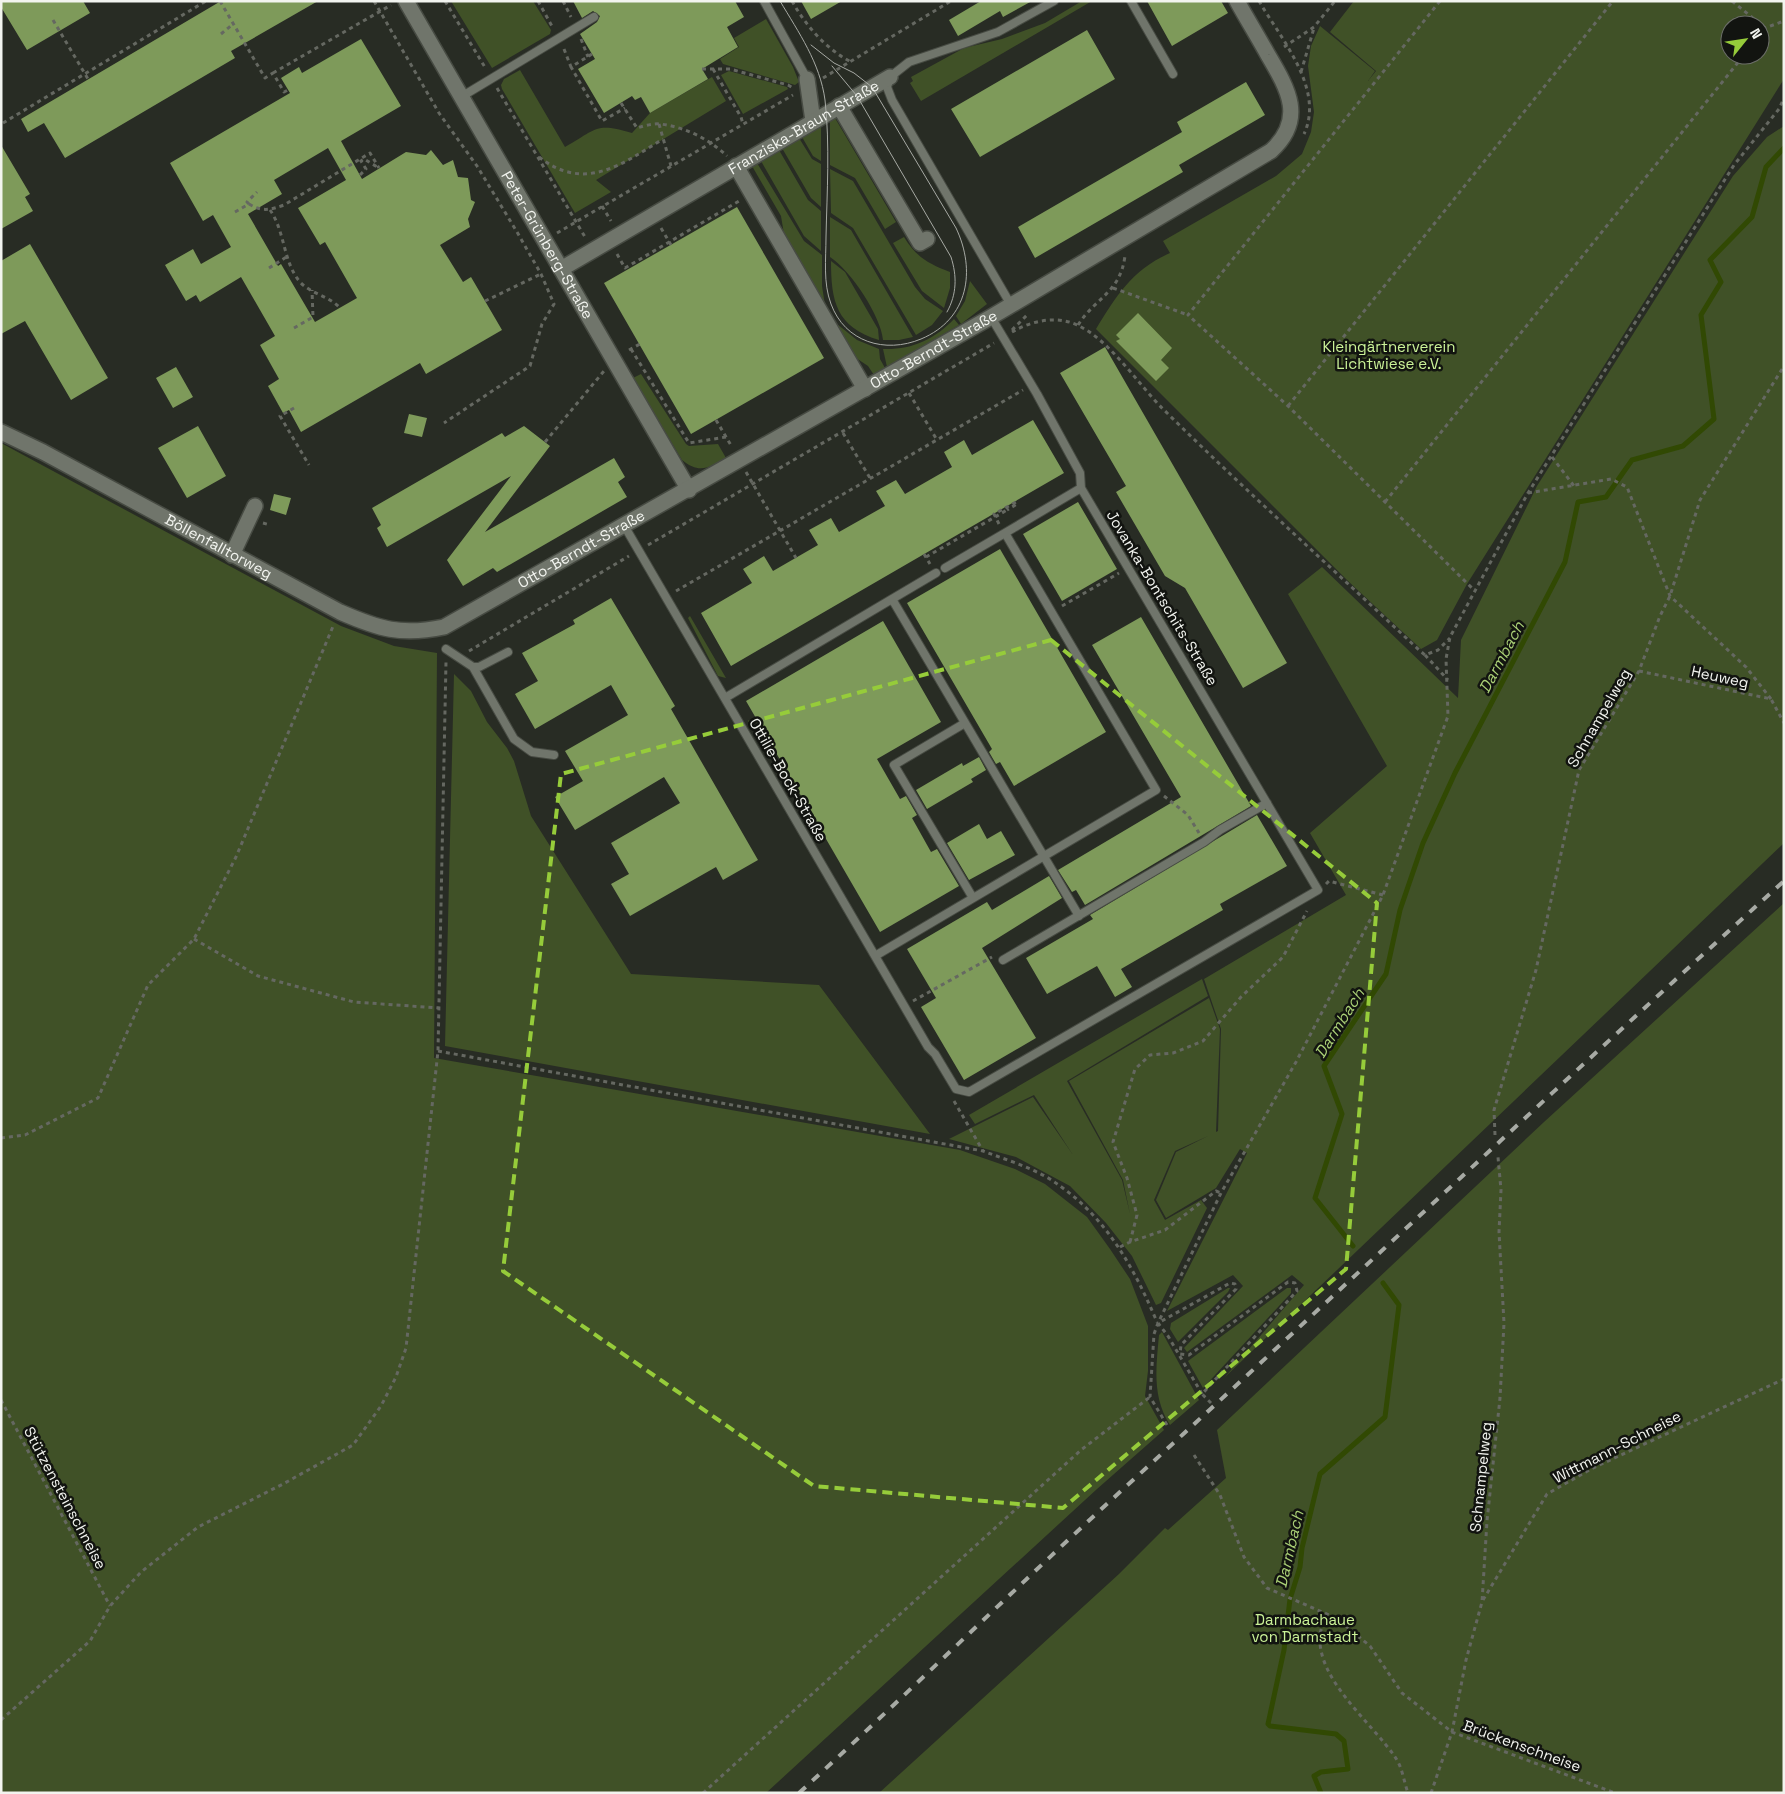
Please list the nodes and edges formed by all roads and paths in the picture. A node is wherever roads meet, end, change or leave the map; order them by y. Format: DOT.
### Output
graph roads {
  1 [pos="206,1"];
  2 [pos="220,1"];
  3 [pos="374,1"];
  4 [pos="396,1"];
  5 [pos="406,1"];
  6 [pos="445,1"];
  7 [pos="764,1"];
  8 [pos="792,1"];
  9 [pos="951,1"];
  10 [pos="1054,1"];
  11 [pos="1131,1"];
  12 [pos="1237,1"];
  13 [pos="1259,1"];
  14 [pos="1335,1"];
  15 [pos="1440,1"];
  16 [pos="1613,1"];
  17 [pos="1732,1"];
  18 [pos="381,12"];
  19 [pos="1749,15"];
  20 [pos="594,17"];
  21 [pos="53,20"];
  22 [pos="1784,21"];
  23 [pos="233,24"];
  24 [pos="1770,26"];
  25 [pos="1314,27"];
  26 [pos="221,34"];
  27 [pos="592,54"];
  28 [pos="862,55"];
  29 [pos="850,62"];
  30 [pos="1736,65"];
  31 [pos="702,68"];
  32 [pos="713,69"];
  33 [pos="1300,72"];
  34 [pos="273,73"];
  35 [pos="1173,74"];
  36 [pos="86,75"];
  37 [pos="890,77"];
  38 [pos="491,78"];
  39 [pos="88,79"];
  40 [pos="807,79"];
  41 [pos="288,90"];
  42 [pos="796,93"];
  43 [pos="461,97"];
  44 [pos="1784,98"];
  45 [pos="621,103"];
  46 [pos="839,106"];
  47 [pos="625,108"];
  48 [pos="813,120"];
  49 [pos="4,123"];
  50 [pos="658,123"];
  51 [pos="663,139"];
  52 [pos="713,143"];
  53 [pos="537,155"];
  54 [pos="672,166"];
  55 [pos="736,166"];
  56 [pos="360,175"];
  57 [pos="256,192"];
  58 [pos="739,201"];
  59 [pos="249,204"];
  60 [pos="602,206"];
  61 [pos="270,210"];
  62 [pos="235,212"];
  63 [pos="611,221"];
  64 [pos="576,222"];
  65 [pos="664,232"];
  66 [pos="927,238"];
  67 [pos="544,240"];
  68 [pos="609,240"];
  69 [pos="670,243"];
  70 [pos="593,250"];
  71 [pos="1125,254"];
  72 [pos="288,256"];
  73 [pos="268,268"];
  74 [pos="561,268"];
  75 [pos="541,274"];
  76 [pos="1113,288"];
  77 [pos="312,290"];
  78 [pos="485,301"];
  79 [pos="1011,305"];
  80 [pos="340,308"];
  81 [pos="1188,315"];
  82 [pos="991,317"];
  83 [pos="1078,325"];
  84 [pos="294,328"];
  85 [pos="1003,338"];
  86 [pos="631,349"];
  87 [pos="614,359"];
  88 [pos="1784,366"];
  89 [pos="1031,385"];
  90 [pos="865,389"];
  91 [pos="909,394"];
  92 [pos="1288,406"];
  93 [pos="294,408"];
  94 [pos="716,420"];
  95 [pos="444,423"];
  96 [pos="1,432"];
  97 [pos="843,433"];
  98 [pos="726,437"];
  99 [pos="937,440"];
  100 [pos="545,442"];
  101 [pos="735,453"];
  102 [pos="1552,457"];
  103 [pos="309,465"];
  104 [pos="745,469"];
  105 [pos="870,478"];
  106 [pos="754,485"];
  107 [pos="1574,486"];
  108 [pos="1081,488"];
  109 [pos="689,490"];
  110 [pos="1528,493"];
  111 [pos="1385,502"];
  112 [pos="256,506"];
  113 [pos="625,526"];
  114 [pos="780,530"];
  115 [pos="1005,533"];
  116 [pos="639,550"];
  117 [pos="232,555"];
  118 [pos="926,557"];
  119 [pos="796,558"];
  120 [pos="1128,567"];
  121 [pos="945,568"];
  122 [pos="936,573"];
  123 [pos="1475,592"];
  124 [pos="666,596"];
  125 [pos="1670,596"];
  126 [pos="892,600"];
  127 [pos="340,612"];
  128 [pos="1052,612"];
  129 [pos="444,627"];
  130 [pos="1450,637"];
  131 [pos="446,650"];
  132 [pos="508,652"];
  133 [pos="1425,655"];
  134 [pos="462,658"];
  135 [pos="473,667"];
  136 [pos="1639,671"];
  137 [pos="1448,680"];
  138 [pos="725,698"];
  139 [pos="1770,699"];
  140 [pos="965,723"];
  141 [pos="1784,723"];
  142 [pos="554,755"];
  143 [pos="1156,790"];
  144 [pos="1267,803"];
  145 [pos="1200,834"];
  146 [pos="1044,857"];
  147 [pos="1318,890"];
  148 [pos="1383,895"];
  149 [pos="973,898"];
  150 [pos="1079,916"];
  151 [pos="194,939"];
  152 [pos="875,956"];
  153 [pos="1003,960"];
  154 [pos="904,1007"];
  155 [pos="439,1008"];
  156 [pos="438,1051"];
  157 [pos="1495,1135"];
  158 [pos="1,1138"];
  159 [pos="1498,1157"];
  160 [pos="1221,1193"];
  161 [pos="1130,1242"];
  162 [pos="1120,1248"];
  163 [pos="1158,1323"];
  164 [pos="1180,1354"];
  165 [pos="1784,1379"];
  166 [pos="1202,1394"];
  167 [pos="1150,1397"];
  168 [pos="1,1400"];
  169 [pos="1211,1403"];
  170 [pos="1167,1425"];
  171 [pos="1194,1455"];
  172 [pos="1482,1602"];
  173 [pos="110,1606"];
  174 [pos="1327,1614"];
  175 [pos="1,1720"];
  176 [pos="1452,1732"];
  177 [pos="703,1793"];
  178 [pos="1408,1793"];
  179 [pos="1431,1793"];
  180 [pos="1616,1793"];
  1 -- 36 [label="path"];
  2 -- 23 [label="path"];
  3 -- 18 [label="path"];
  4 -- 18 [label="path"];
  5 -- 43 [label="street, Peter-Grünberg-Straße"];
  6 -- 38 [label="path"];
  7 -- 40 [label="lane"];
  8 -- 29 [label="path"];
  9 -- 28 [label="path"];
  10 -- 37 [label="lane, Franziska-Braun-Straße"];
  11 -- 35 [label="lane"];
  12 -- 79 [label="street, Otto-Berndt-Straße"];
  13 -- 25 [label="path"];
  14 -- 25 [label="path"];
  15 -- 81 [label="path"];
  16 -- 92 [label="path"];
  17 -- 19 [label="path"];
  18 -- 34 [label="path"];
  18 -- 75 [label="path"];
  20 -- 38 [label="lane"];
  21 -- 36 [label="path"];
  22 -- 24 [label="path"];
  23 -- 26 [label="path"];
  23 -- 34 [label="path"];
  25 -- 33 [label="path"];
  27 -- 47 [label="path"];
  30 -- 111 [label="path"];
  31 -- 32 [label="path"];
  32 -- 42 [label="path"];
  32 -- 52 [label="path"];
  34 -- 41 [label="path"];
  36 -- 39 [label="path"];
  36 -- 49 [label="path"];
  37 -- 46 [label="street, Franziska-Braun-Straße"];
  37 -- 79 [label="lane"];
  38 -- 43 [label="lane"];
  38 -- 53 [label="path"];
  40 -- 48 [label="street"];
  43 -- 67 [label="street, Peter-Grünberg-Straße"];
  44 -- 102 [label="path"];
  45 -- 47 [label="path"];
  46 -- 48 [label="street, Franziska-Braun-Straße"];
  46 -- 66 [label="street"];
  47 -- 50 [label="path"];
  48 -- 55 [label="street, Franziska-Braun-Straße"];
  50 -- 51 [label="path"];
  50 -- 52 [label="path"];
  51 -- 53 [label="path"];
  51 -- 54 [label="path"];
  52 -- 54 [label="path"];
  52 -- 55 [label="path"];
  53 -- 64 [label="path"];
  54 -- 60 [label="path"];
  55 -- 68 [label="street, Franziska-Braun-Straße"];
  55 -- 90 [label="street"];
  56 -- 61 [label="path"];
  57 -- 59 [label="path"];
  58 -- 69 [label="path"];
  59 -- 61 [label="path"];
  59 -- 62 [label="path"];
  60 -- 63 [label="path"];
  60 -- 64 [label="path"];
  61 -- 72 [label="path"];
  64 -- 67 [label="path"];
  64 -- 70 [label="path"];
  65 -- 69 [label="path"];
  67 -- 74 [label="street, Peter-Grünberg-Straße"];
  68 -- 69 [label="path"];
  68 -- 70 [label="street, Franziska-Braun-Straße"];
  70 -- 74 [label="street, Franziska-Braun-Straße"];
  71 -- 76 [label="path"];
  72 -- 73 [label="path"];
  72 -- 77 [label="path"];
  74 -- 87 [label="street, Peter-Grünberg-Straße"];
  75 -- 78 [label="path"];
  75 -- 95 [label="path"];
  76 -- 81 [label="path"];
  76 -- 83 [label="path"];
  77 -- 80 [label="path"];
  77 -- 84 [label="path"];
  79 -- 82 [label="street, Otto-Berndt-Straße"];
  81 -- 92 [label="path"];
  82 -- 85 [label="lane, Jovanka-Bontschits-Straße"];
  82 -- 90 [label="street, Otto-Berndt-Straße"];
  83 -- 85 [label="path"];
  83 -- 133 [label="path"];
  85 -- 89 [label="lane, Jovanka-Bontschits-Straße"];
  85 -- 91 [label="path"];
  86 -- 98 [label="path"];
  87 -- 100 [label="path"];
  87 -- 109 [label="street, Peter-Grünberg-Straße"];
  88 -- 125 [label="path, Schnampelweg"];
  89 -- 99 [label="path"];
  89 -- 108 [label="lane, Jovanka-Bontschits-Straße"];
  90 -- 109 [label="street, Otto-Berndt-Straße"];
  91 -- 97 [label="path"];
  91 -- 99 [label="path"];
  92 -- 111 [label="path"];
  93 -- 103 [label="path"];
  94 -- 98 [label="path"];
  96 -- 117 [label="street, Böllenfalltorweg"];
  97 -- 105 [label="path"];
  97 -- 106 [label="path"];
  98 -- 101 [label="path"];
  99 -- 105 [label="path"];
  102 -- 107 [label="path"];
  102 -- 110 [label="path"];
  104 -- 106 [label="path"];
  105 -- 114 [label="path"];
  106 -- 114 [label="path"];
  106 -- 116 [label="path"];
  107 -- 110 [label="path"];
  107 -- 125 [label="path"];
  108 -- 115 [label="lane"];
  108 -- 120 [label="lane, Jovanka-Bontschits-Straße"];
  109 -- 113 [label="street, Otto-Berndt-Straße"];
  110 -- 123 [label="path"];
  111 -- 123 [label="path"];
  112 -- 117 [label="street"];
  113 -- 116 [label="lane, Ottilie-Bock-Straße"];
  113 -- 129 [label="street, Otto-Berndt-Straße"];
  114 -- 119 [label="path"];
  114 -- 124 [label="path"];
  115 -- 118 [label="path, bridge"];
  115 -- 121 [label="lane"];
  115 -- 128 [label="lane"];
  116 -- 124 [label="lane, Ottilie-Bock-Straße"];
  116 -- 134 [label="path"];
  117 -- 127 [label="street, Böllenfalltorweg"];
  120 -- 128 [label="path"];
  120 -- 144 [label="lane, Jovanka-Bontschits-Straße"];
  122 -- 126 [label="lane"];
  123 -- 130 [label="path"];
  124 -- 138 [label="lane, Ottilie-Bock-Straße"];
  125 -- 136 [label="path, Schnampelweg"];
  125 -- 139 [label="path"];
  126 -- 138 [label="lane"];
  126 -- 140 [label="lane"];
  127 -- 129 [label="street, Böllenfalltorweg"];
  127 -- 151 [label="path"];
  128 -- 143 [label="lane"];
  130 -- 133 [label="path"];
  130 -- 137 [label="path"];
  131 -- 134 [label="lane"];
  131 -- 155 [label="path"];
  132 -- 135 [label="lane"];
  133 -- 137 [label="path"];
  134 -- 135 [label="lane"];
  135 -- 142 [label="lane"];
  136 -- 139 [label="path, Heuweg"];
  136 -- 157 [label="path, Schnampelweg"];
  137 -- 148 [label="path"];
  138 -- 152 [label="lane, Ottilie-Bock-Straße"];
  139 -- 141 [label="path"];
  140 -- 146 [label="lane"];
  140 -- 149 [label="lane"];
  143 -- 145 [label="path"];
  143 -- 146 [label="lane"];
  144 -- 147 [label="lane, Jovanka-Bontschits-Straße"];
  144 -- 150 [label="lane"];
  146 -- 149 [label="lane"];
  146 -- 150 [label="lane"];
  147 -- 148 [label="path"];
  147 -- 154 [label="lane, Ottilie-Bock-Straße"];
  147 -- 161 [label="path"];
  148 -- 160 [label="path"];
  149 -- 152 [label="lane"];
  150 -- 153 [label="lane"];
  151 -- 155 [label="path"];
  151 -- 158 [label="path"];
  152 -- 154 [label="lane, Ottilie-Bock-Straße"];
  153 -- 154 [label="path"];
  155 -- 156 [label="path"];
  156 -- 162 [label="path"];
  156 -- 173 [label="path"];
  159 -- 172 [label="path, Schnampelweg"];
  160 -- 161 [label="path"];
  160 -- 163 [label="path"];
  161 -- 162 [label="path"];
  162 -- 163 [label="path"];
  163 -- 164 [label="path"];
  163 -- 164 [label="path"];
  163 -- 167 [label="path"];
  164 -- 166 [label="path"];
  164 -- 166 [label="path"];
  165 -- 172 [label="path, Wittmann-Schneise"];
  166 -- 169 [label="path"];
  167 -- 170 [label="path"];
  167 -- 177 [label="path"];
  168 -- 173 [label="path, Stützensteinschneise"];
  171 -- 174 [label="path, Brückenschneise"];
  172 -- 176 [label="path, Schnampelweg"];
  173 -- 175 [label="path"];
  174 -- 176 [label="path, Brückenschneise"];
  174 -- 178 [label="path"];
  176 -- 179 [label="path, Schnampelweg"];
  176 -- 180 [label="path, Brückenschneise"];
}
